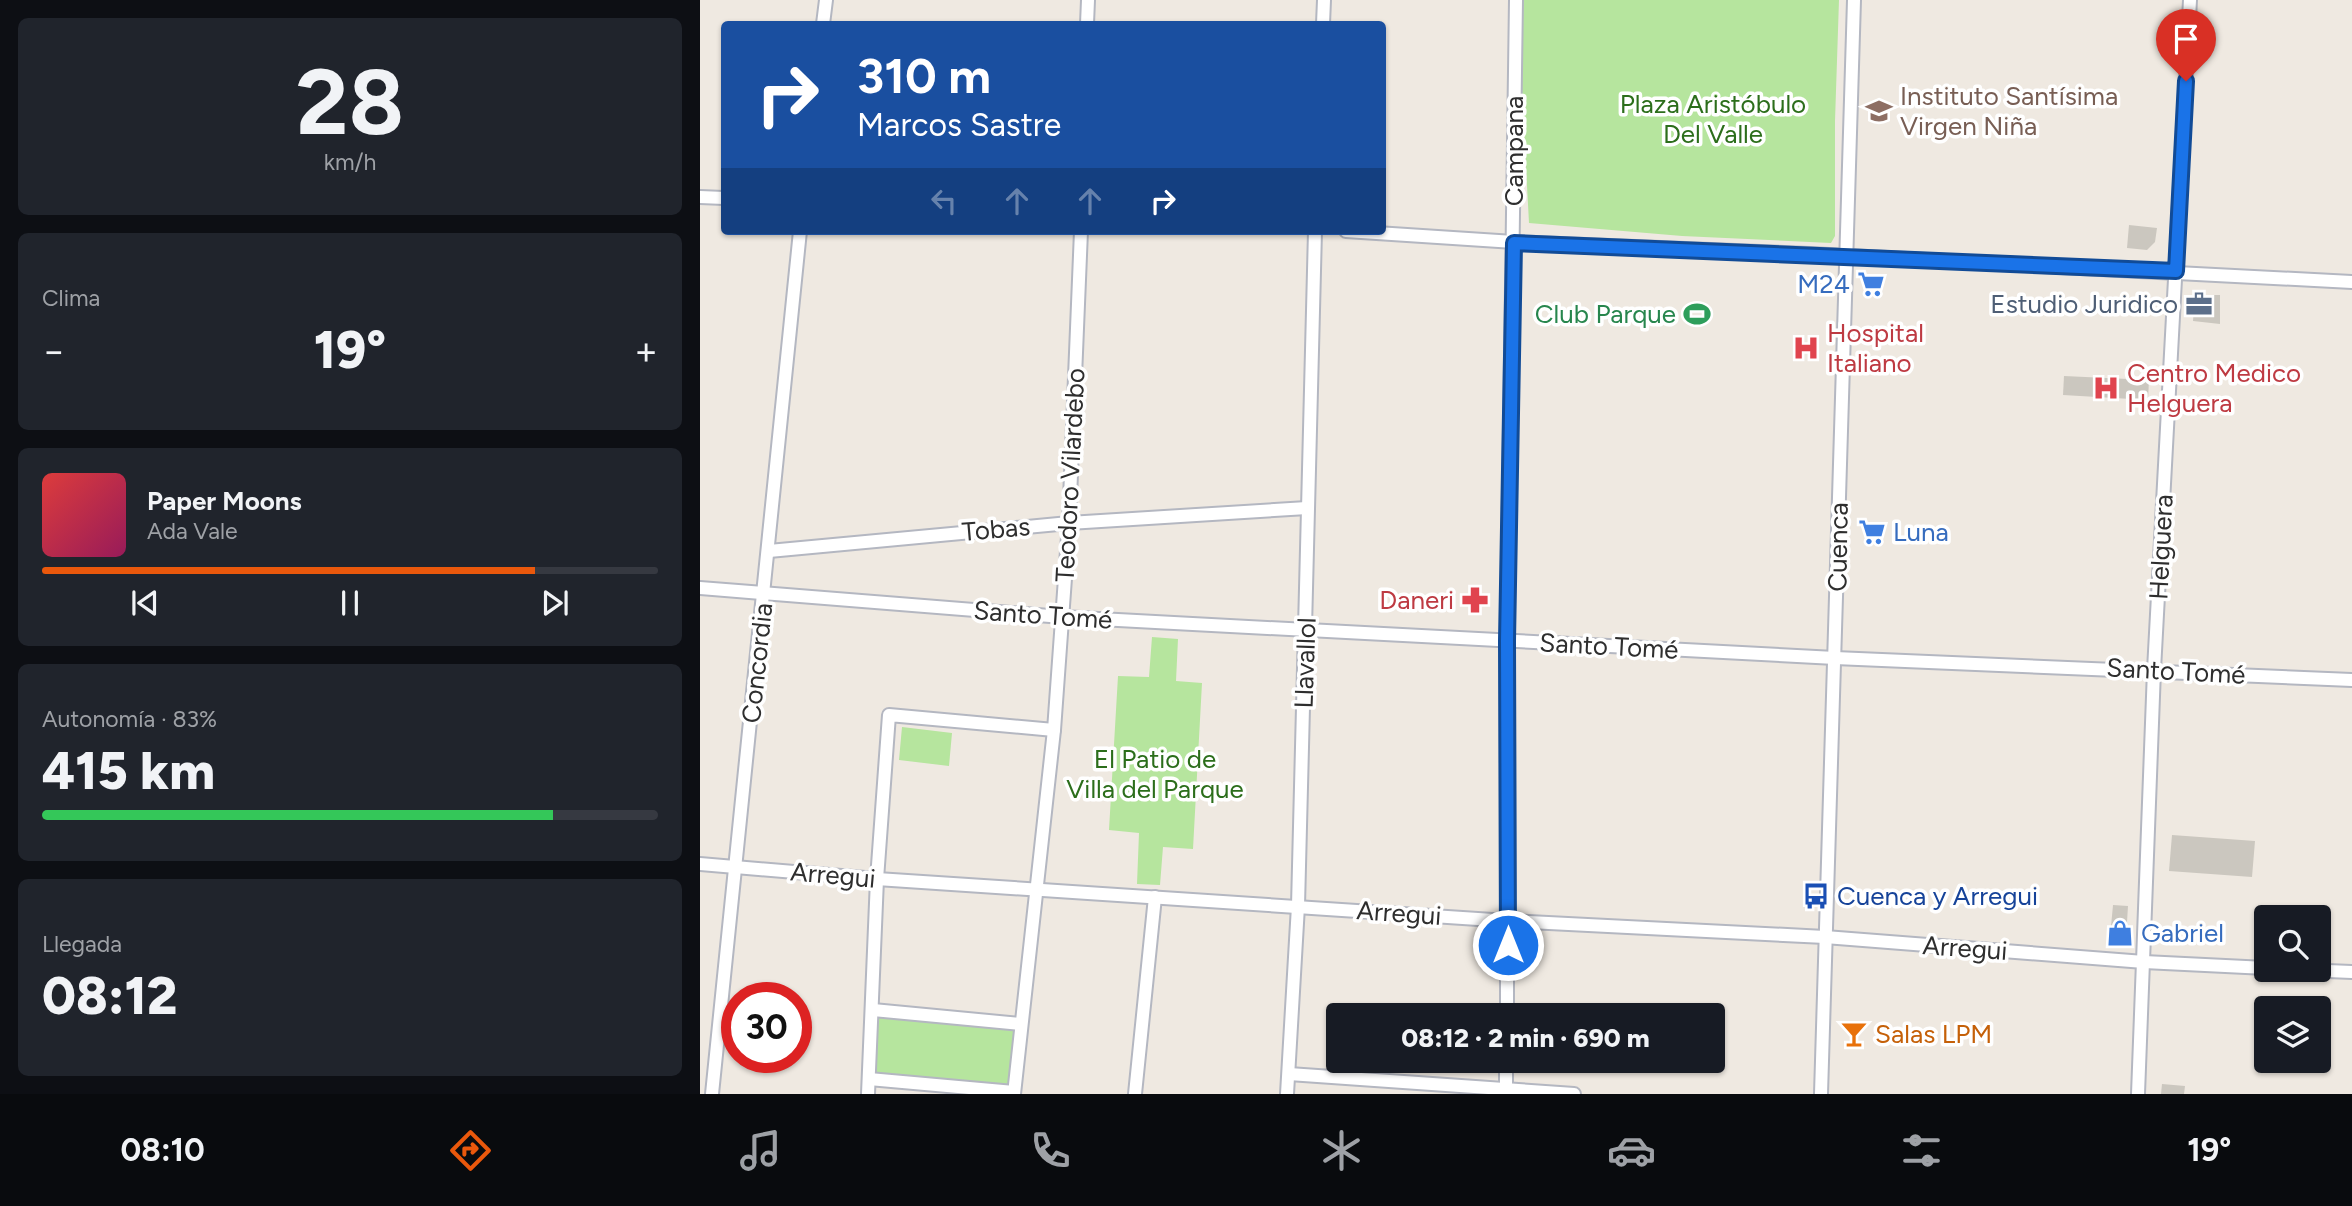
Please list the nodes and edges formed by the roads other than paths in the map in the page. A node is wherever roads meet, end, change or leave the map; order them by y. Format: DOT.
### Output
graph roads {
  1 [pos="826,0"];
  2 [pos="1088,0"];
  3 [pos="1324,0"];
  4 [pos="1516,0"];
  5 [pos="1854,0"];
  6 [pos="2190,0"];
  7 [pos="823,21"];
  8 [pos="1087,21"];
  9 [pos="1323,21"];
  10 [pos="700,197"];
  11 [pos="721,198"];
  12 [pos="1386,234"];
  13 [pos="800,235"];
  14 [pos="1080,235"];
  15 [pos="1315,235"];
  16 [pos="1514,243"];
  17 [pos="1845,256"];
  18 [pos="2176,271"];
  19 [pos="2352,282"];
  20 [pos="1307,508"];
  21 [pos="1069,523"];
  22 [pos="769,551"];
  23 [pos="700,588"];
  24 [pos="764,595"];
  25 [pos="1062,617"];
  26 [pos="1306,630"];
  27 [pos="1507,641"];
  28 [pos="1835,658"];
  29 [pos="2154,670"];
  30 [pos="2352,680"];
  31 [pos="1054,730"];
  32 [pos="700,864"];
  33 [pos="735,867"];
  34 [pos="877,879"];
  35 [pos="1035,889"];
  36 [pos="1154,897"];
  37 [pos="1298,906"];
  38 [pos="1508,921"];
  39 [pos="1825,937"];
  40 [pos="2144,962"];
  41 [pos="2254,967"];
  42 [pos="2331,971"];
  43 [pos="2352,972"];
  44 [pos="1507,1003"];
  45 [pos="873,1010"];
  46 [pos="1021,1024"];
  47 [pos="1506,1073"];
  48 [pos="1289,1074"];
  49 [pos="869,1079"];
  50 [pos="1506,1092"];
  51 [pos="1014,1093"];
  52 [pos="712,1094"];
  53 [pos="868,1094"];
  54 [pos="1135,1094"];
  55 [pos="1287,1094"];
  56 [pos="1574,1094"];
  57 [pos="1821,1094"];
  58 [pos="2138,1094"];
  1 -- 7 [label="street"];
  2 -- 8 [label="street"];
  3 -- 9 [label="street"];
  4 -- 16 [label="street, Campana"];
  5 -- 17 [label="street, Cuenca"];
  6 -- 18 [label="street, Helguera"];
  10 -- 11 [label="street"];
  12 -- 16 [label="street"];
  13 -- 22 [label="street, Concordia"];
  14 -- 21 [label="street, Teodoro Vilardebo"];
  15 -- 20 [label="street, Llavallol"];
  16 -- 17 [label="street"];
  16 -- 27 [label="street, Campana"];
  17 -- 18 [label="street"];
  17 -- 28 [label="street, Cuenca"];
  18 -- 19 [label="street"];
  18 -- 29 [label="street, Helguera"];
  20 -- 21 [label="street, Tobas"];
  20 -- 26 [label="street, Llavallol"];
  21 -- 22 [label="street, Tobas"];
  21 -- 25 [label="street, Teodoro Vilardebo"];
  22 -- 24 [label="street, Concordia"];
  23 -- 24 [label="street, Santo Tomé"];
  24 -- 25 [label="street, Santo Tomé"];
  24 -- 33 [label="street, Concordia"];
  25 -- 26 [label="street, Santo Tomé"];
  25 -- 31 [label="street, Teodoro Vilardebo"];
  26 -- 27 [label="street, Santo Tomé"];
  26 -- 37 [label="street, Llavallol"];
  27 -- 28 [label="street, Santo Tomé"];
  27 -- 38 [label="street, Campana"];
  28 -- 29 [label="street, Santo Tomé"];
  28 -- 39 [label="street, Cuenca"];
  29 -- 30 [label="street, Santo Tomé"];
  29 -- 40 [label="street, Helguera"];
  31 -- 34 [label="street"];
  31 -- 35 [label="street, Teodoro Vilardebo"];
  32 -- 33 [label="street, Arregui"];
  33 -- 34 [label="street, Arregui"];
  33 -- 52 [label="street, Concordia"];
  34 -- 35 [label="street, Arregui"];
  34 -- 45 [label="street"];
  35 -- 36 [label="street, Arregui"];
  35 -- 46 [label="street, Teodoro Vilardebo"];
  36 -- 37 [label="street, Arregui"];
  36 -- 54 [label="street"];
  37 -- 38 [label="street, Arregui"];
  37 -- 48 [label="street, Llavallol"];
  38 -- 39 [label="street, Arregui"];
  38 -- 44 [label="street, Campana"];
  39 -- 40 [label="street, Arregui"];
  39 -- 57 [label="street, Cuenca"];
  40 -- 41 [label="street, Arregui"];
  40 -- 58 [label="street, Helguera"];
  42 -- 43 [label="street"];
  45 -- 46 [label="street"];
  45 -- 49 [label="street"];
  46 -- 51 [label="street, Teodoro Vilardebo"];
  47 -- 50 [label="street"];
  48 -- 50 [label="street"];
  48 -- 55 [label="street, Llavallol"];
  49 -- 51 [label="street"];
  49 -- 53 [label="street"];
  50 -- 56 [label="street"];
}
